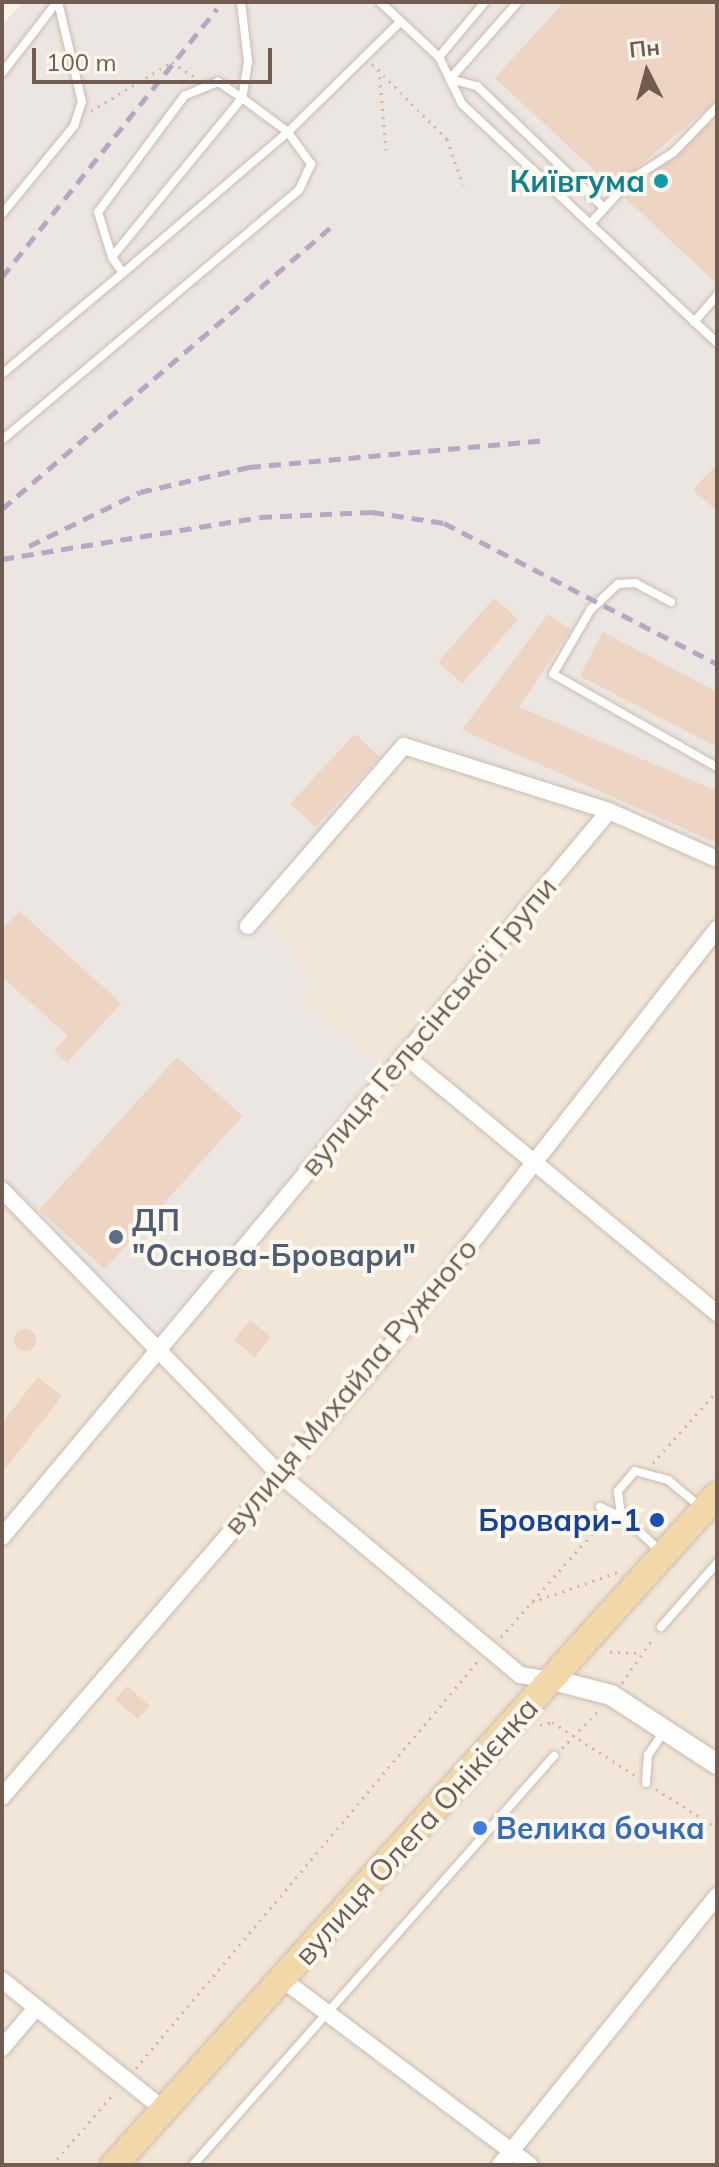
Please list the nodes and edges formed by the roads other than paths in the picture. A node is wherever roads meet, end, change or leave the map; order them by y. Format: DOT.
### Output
graph roads {
  1 [pos="58,2"];
  2 [pos="241,2"];
  3 [pos="380,2"];
  4 [pos="485,2"];
  5 [pos="518,2"];
  6 [pos="398,24"];
  7 [pos="439,57"];
  8 [pos="2,73"];
  9 [pos="450,79"];
  10 [pos="242,98"];
  11 [pos="717,107"];
  12 [pos="288,132"];
  13 [pos="604,208"];
  14 [pos="2,214"];
  15 [pos="590,224"];
  16 [pos="112,257"];
  17 [pos="123,273"];
  18 [pos="717,296"];
  19 [pos="694,322"];
  20 [pos="717,343"];
  21 [pos="2,374"];
  22 [pos="2,440"];
  23 [pos="671,602"];
  24 [pos="717,767"];
  25 [pos="609,811"];
  26 [pos="717,859"];
  27 [pos="248,926"];
  28 [pos="717,929"];
  29 [pos="404,1055"];
  30 [pos="536,1158"];
  31 [pos="4,1196"];
  32 [pos="717,1313"];
  33 [pos="154,1351"];
  34 [pos="279,1474"];
  35 [pos="710,1502"];
  36 [pos="600,1507"];
  37 [pos="617,1513"];
  38 [pos="2,1537"];
  39 [pos="664,1555"];
  40 [pos="717,1563"];
  41 [pos="661,1627"];
  42 [pos="553,1680"];
  43 [pos="666,1729"];
  44 [pos="554,1756"];
  45 [pos="717,1764"];
  46 [pos="646,1783"];
  47 [pos="2,1797"];
  48 [pos="717,1896"];
  49 [pos="282,1979"];
  50 [pos="2,1980"];
  51 [pos="36,2008"];
  52 [pos="327,2015"];
  53 [pos="2,2048"];
  54 [pos="163,2109"];
  55 [pos="511,2152"];
  56 [pos="114,2165"];
  57 [pos="193,2165"];
  58 [pos="500,2165"];
  59 [pos="530,2165"];
  1 -- 8 [label="lane"];
  1 -- 14 [label="lane"];
  2 -- 10 [label="lane"];
  3 -- 6 [label="lane"];
  4 -- 7 [label="lane"];
  5 -- 9 [label="lane"];
  6 -- 7 [label="lane"];
  6 -- 12 [label="lane"];
  7 -- 9 [label="lane"];
  9 -- 13 [label="lane"];
  9 -- 15 [label="lane"];
  10 -- 12 [label="lane"];
  10 -- 16 [label="lane"];
  10 -- 16 [label="lane"];
  11 -- 13 [label="lane"];
  12 -- 17 [label="lane"];
  12 -- 22 [label="lane"];
  13 -- 15 [label="lane"];
  15 -- 19 [label="lane"];
  16 -- 17 [label="lane"];
  17 -- 21 [label="lane"];
  18 -- 19 [label="lane"];
  19 -- 20 [label="lane"];
  23 -- 24 [label="lane"];
  25 -- 26 [label="street"];
  25 -- 27 [label="street"];
  25 -- 29 [label="street, вулиця Гельсінської Групи"];
  28 -- 30 [label="street, вулиця Михайла Ружного"];
  29 -- 30 [label="street"];
  29 -- 33 [label="street, вулиця Гельсінської Групи"];
  30 -- 32 [label="street"];
  30 -- 34 [label="street, вулиця Михайла Ружного"];
  31 -- 33 [label="street"];
  33 -- 34 [label="street"];
  33 -- 38 [label="street, вулиця Гельсінської Групи"];
  34 -- 42 [label="street"];
  34 -- 47 [label="street, вулиця Михайла Ружного"];
  35 -- 37 [label="lane"];
  35 -- 39 [label="main road, вулиця Олега Онікієнка"];
  36 -- 37 [label="lane"];
  37 -- 39 [label="lane"];
  39 -- 42 [label="main road, вулиця Олега Онікієнка"];
  40 -- 41 [label="lane"];
  42 -- 43 [label="street"];
  42 -- 49 [label="main road, вулиця Олега Онікієнка"];
  43 -- 45 [label="street"];
  43 -- 46 [label="lane"];
  44 -- 52 [label="lane"];
  48 -- 55 [label="street"];
  49 -- 52 [label="street"];
  49 -- 54 [label="main road, вулиця Олега Онікієнка"];
  50 -- 51 [label="street"];
  51 -- 53 [label="street"];
  51 -- 54 [label="street"];
  52 -- 55 [label="street"];
  52 -- 57 [label="lane"];
  54 -- 56 [label="main road, вулиця Олега Онікієнка"];
  55 -- 58 [label="street"];
  55 -- 59 [label="street"];
}
